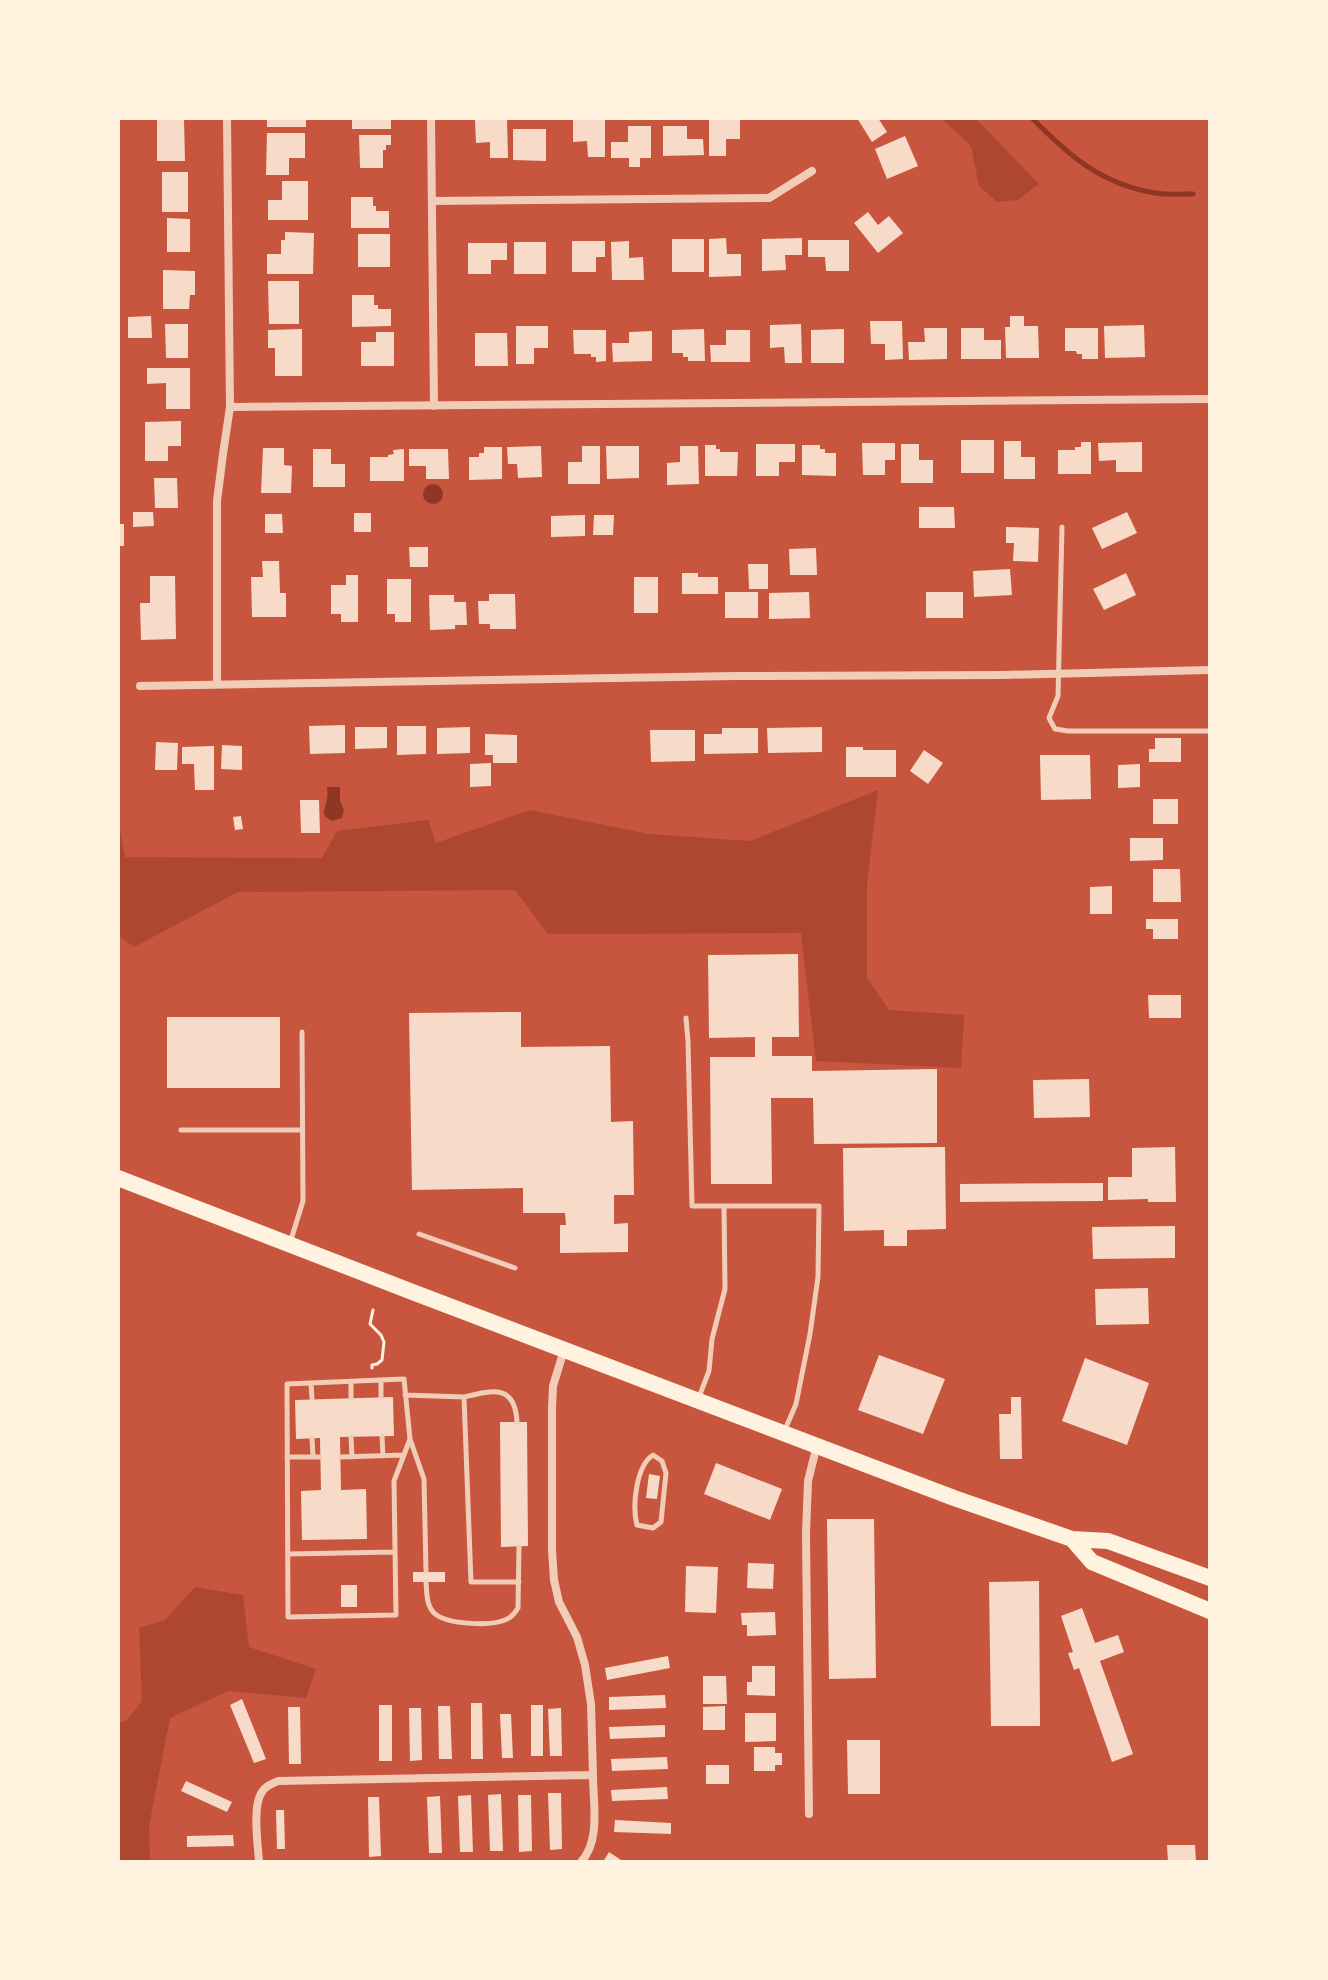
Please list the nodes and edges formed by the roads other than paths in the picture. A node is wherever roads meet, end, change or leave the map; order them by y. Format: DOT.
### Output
graph roads {
  1 [pos="227,118"];
  2 [pos="431,118"];
  3 [pos="812,171"];
  4 [pos="432,201"];
  5 [pos="1210,399"];
  6 [pos="434,406"];
  7 [pos="230,407"];
  8 [pos="1062,527"];
  9 [pos="1210,670"];
  10 [pos="1058,674"];
  11 [pos="217,684"];
  12 [pos="140,686"];
  13 [pos="1210,731"];
  14 [pos="686,1018"];
  15 [pos="302,1032"];
  16 [pos="181,1130"];
  17 [pos="302,1130"];
  18 [pos="118,1178"];
  19 [pos="724,1206"];
  20 [pos="419,1234"];
  21 [pos="290,1244"];
  22 [pos="515,1268"];
  23 [pos="565,1349"];
  24 [pos="381,1380"];
  25 [pos="351,1381"];
  26 [pos="311,1383"];
  27 [pos="405,1395"];
  28 [pos="381,1397"];
  29 [pos="464,1397"];
  30 [pos="351,1398"];
  31 [pos="312,1399"];
  32 [pos="698,1401"];
  33 [pos="517,1422"];
  34 [pos="783,1433"];
  35 [pos="382,1436"];
  36 [pos="351,1437"];
  37 [pos="312,1438"];
  38 [pos="410,1439"];
  39 [pos="817,1445"];
  40 [pos="404,1455"];
  41 [pos="653,1455"];
  42 [pos="383,1456"];
  43 [pos="287,1457"];
  44 [pos="313,1457"];
  45 [pos="320,1457"];
  46 [pos="340,1457"];
  47 [pos="352,1457"];
  48 [pos="1072,1539"];
  49 [pos="519,1547"];
  50 [pos="395,1552"];
  51 [pos="288,1554"];
  52 [pos="426,1571"];
  53 [pos="1210,1578"];
  54 [pos="426,1582"];
  55 [pos="519,1582"];
  56 [pos="1210,1611"];
  57 [pos="593,1775"];
  58 [pos="809,1814"];
  59 [pos="259,1862"];
  60 [pos="581,1862"];
  1 -- 7 [label="street"];
  2 -- 4 [label="street"];
  3 -- 4 [label="street"];
  4 -- 6 [label="street"];
  5 -- 6 [label="street"];
  6 -- 7 [label="street"];
  7 -- 11 [label="street"];
  8 -- 10 [label="lane"];
  9 -- 10 [label="street"];
  10 -- 11 [label="street"];
  10 -- 13 [label="lane"];
  11 -- 12 [label="street"];
  14 -- 19 [label="lane"];
  15 -- 17 [label="lane"];
  16 -- 17 [label="lane"];
  17 -- 21 [label="lane"];
  18 -- 21 [label="main road"];
  19 -- 32 [label="lane"];
  19 -- 34 [label="lane"];
  20 -- 22 [label="lane"];
  21 -- 23 [label="main road"];
  23 -- 32 [label="main road"];
  23 -- 57 [label="street"];
  24 -- 25 [label="lane"];
  24 -- 27 [label="lane"];
  24 -- 28 [label="lane"];
  25 -- 26 [label="lane"];
  25 -- 30 [label="lane"];
  26 -- 31 [label="lane"];
  26 -- 43 [label="lane"];
  27 -- 29 [label="lane"];
  27 -- 38 [label="lane"];
  29 -- 33 [label="lane"];
  29 -- 55 [label="lane"];
  32 -- 34 [label="main road"];
  34 -- 39 [label="main road"];
  35 -- 42 [label="lane"];
  36 -- 47 [label="lane"];
  37 -- 44 [label="lane"];
  38 -- 40 [label="lane"];
  38 -- 52 [label="lane"];
  39 -- 48 [label="main road"];
  39 -- 58 [label="street"];
  40 -- 42 [label="lane"];
  40 -- 50 [label="lane"];
  41 -- 41 [label="lane"];
  42 -- 47 [label="lane"];
  43 -- 44 [label="lane"];
  43 -- 51 [label="lane"];
  44 -- 45 [label="lane"];
  46 -- 47 [label="lane"];
  48 -- 53 [label="main road"];
  48 -- 56 [label="main road"];
  49 -- 55 [label="lane"];
  50 -- 51 [label="lane"];
  50 -- 51 [label="lane"];
  54 -- 55 [label="lane"];
  57 -- 59 [label="street"];
  57 -- 60 [label="street"];
}
